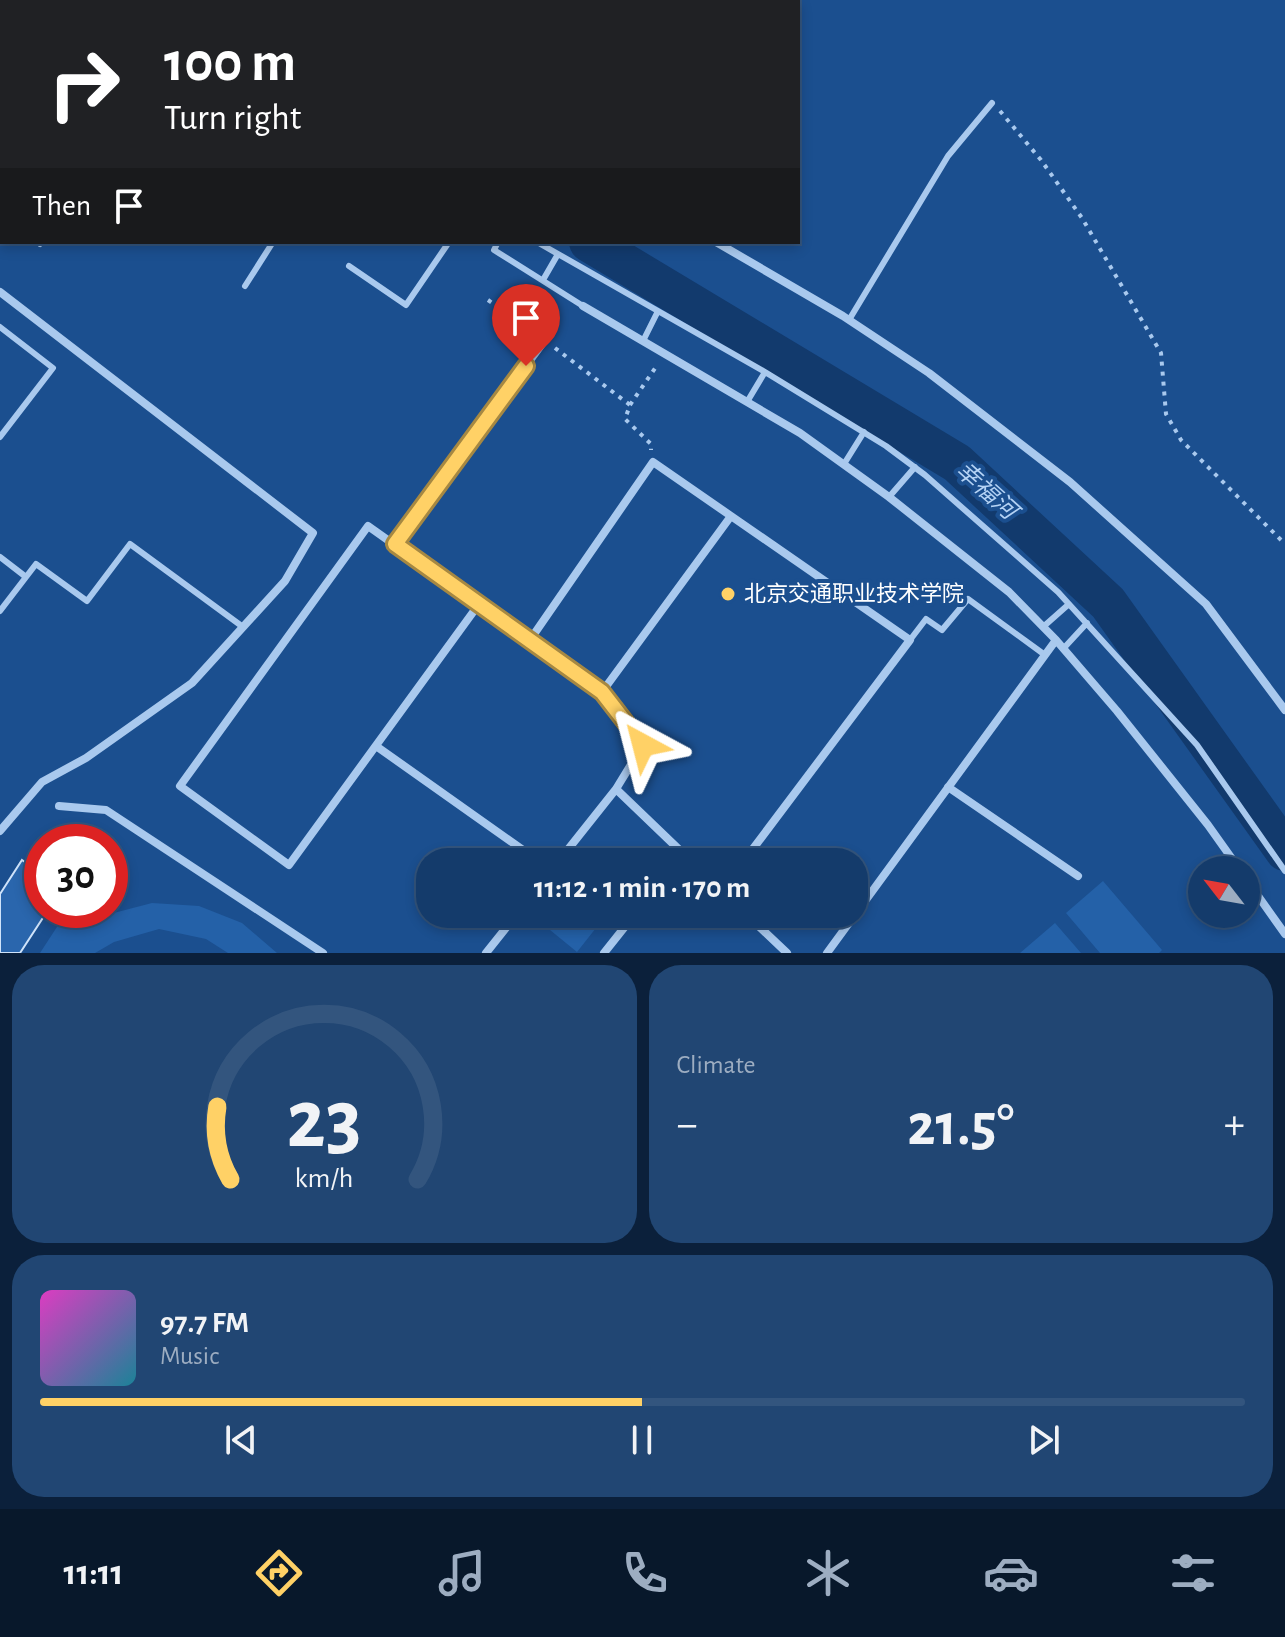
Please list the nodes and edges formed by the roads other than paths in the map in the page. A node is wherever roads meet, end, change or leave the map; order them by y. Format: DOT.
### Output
graph roads {
  1 [pos="992,103"];
  2 [pos="272,244"];
  3 [pos="446,244"];
  4 [pos="497,244"];
  5 [pos="540,244"];
  6 [pos="719,244"];
  7 [pos="558,254"];
  8 [pos="349,266"];
  9 [pos="543,280"];
  10 [pos="245,286"];
  11 [pos="0,292"];
  12 [pos="583,306"];
  13 [pos="658,311"];
  14 [pos="849,320"];
  15 [pos="0,327"];
  16 [pos="545,340"];
  17 [pos="643,341"];
  18 [pos="765,372"];
  19 [pos="747,402"];
  20 [pos="864,432"];
  21 [pos="0,437"];
  22 [pos="844,464"];
  23 [pos="915,467"];
  24 [pos="889,497"];
  25 [pos="731,516"];
  26 [pos="395,544"];
  27 [pos="0,557"];
  28 [pos="26,577"];
  29 [pos="479,604"];
  30 [pos="1069,604"];
  31 [pos="0,611"];
  32 [pos="1087,623"];
  33 [pos="243,627"];
  34 [pos="1043,627"];
  35 [pos="530,640"];
  36 [pos="910,640"];
  37 [pos="1056,640"];
  38 [pos="1063,649"];
  39 [pos="1045,655"];
  40 [pos="602,692"];
  41 [pos="1285,710"];
  42 [pos="376,746"];
  43 [pos="948,787"];
  44 [pos="616,789"];
  45 [pos="59,806"];
  46 [pos="0,831"];
  47 [pos="520,848"];
  48 [pos="569,848"];
  49 [pos="677,848"];
  50 [pos="754,848"];
  51 [pos="1230,856"];
  52 [pos="1285,871"];
  53 [pos="1078,876"];
  54 [pos="1260,899"];
  55 [pos="506,928"];
  56 [pos="624,928"];
  57 [pos="759,928"];
  58 [pos="1285,934"];
  59 [pos="781,951"];
  60 [pos="323,953"];
  61 [pos="486,953"];
  62 [pos="604,953"];
  63 [pos="827,953"];
  1 -- 14 [label="lane"];
  2 -- 10 [label="lane"];
  3 -- 8 [label="lane"];
  4 -- 9 [label="lane"];
  5 -- 7 [label="lane"];
  6 -- 14 [label="street"];
  7 -- 9 [label="lane"];
  7 -- 13 [label="lane"];
  9 -- 12 [label="lane"];
  11 -- 33 [label="street"];
  12 -- 17 [label="street"];
  13 -- 17 [label="lane"];
  13 -- 18 [label="lane"];
  14 -- 41 [label="street"];
  15 -- 21 [label="lane"];
  16 -- 26 [label="street"];
  17 -- 19 [label="street"];
  18 -- 19 [label="lane"];
  18 -- 20 [label="lane"];
  19 -- 22 [label="street"];
  20 -- 22 [label="lane"];
  20 -- 23 [label="lane"];
  22 -- 24 [label="street"];
  23 -- 24 [label="lane"];
  23 -- 30 [label="lane"];
  24 -- 34 [label="street"];
  25 -- 35 [label="street"];
  25 -- 36 [label="street"];
  25 -- 40 [label="street"];
  26 -- 29 [label="street"];
  26 -- 42 [label="street"];
  27 -- 28 [label="lane"];
  28 -- 31 [label="lane"];
  28 -- 33 [label="lane"];
  29 -- 35 [label="street"];
  29 -- 42 [label="street"];
  30 -- 32 [label="lane"];
  30 -- 34 [label="lane"];
  32 -- 38 [label="lane"];
  32 -- 52 [label="lane"];
  33 -- 46 [label="street"];
  34 -- 37 [label="street"];
  35 -- 40 [label="street"];
  36 -- 39 [label="lane"];
  36 -- 50 [label="street"];
  37 -- 38 [label="street"];
  37 -- 39 [label="street"];
  38 -- 51 [label="street"];
  39 -- 43 [label="street"];
  40 -- 44 [label="street"];
  42 -- 47 [label="street"];
  43 -- 53 [label="street"];
  43 -- 63 [label="street"];
  44 -- 48 [label="street"];
  44 -- 49 [label="street"];
  45 -- 60 [label="street"];
  54 -- 58 [label="street"];
  55 -- 61 [label="street"];
  56 -- 62 [label="street"];
  57 -- 59 [label="street"];
}
